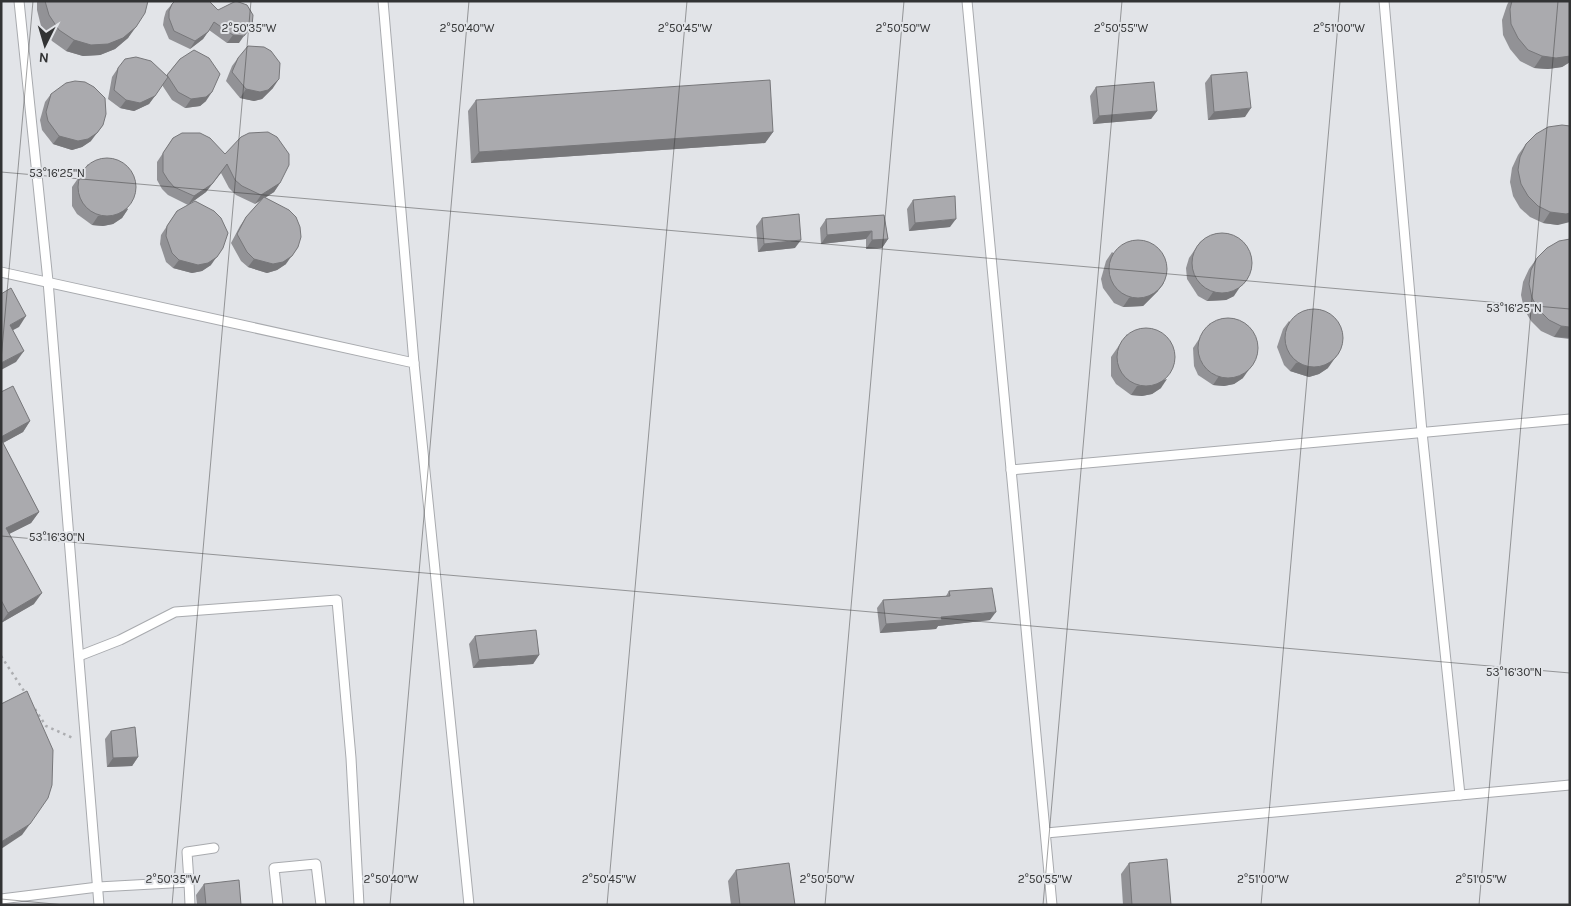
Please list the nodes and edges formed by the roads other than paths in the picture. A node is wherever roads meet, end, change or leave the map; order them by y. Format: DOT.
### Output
graph roads {
  1 [pos="19,1"];
  2 [pos="383,1"];
  3 [pos="967,1"];
  4 [pos="1384,1"];
  5 [pos="1,272"];
  6 [pos="48,281"];
  7 [pos="414,363"];
  8 [pos="1570,418"];
  9 [pos="1422,432"];
  10 [pos="1011,470"];
  11 [pos="79,656"];
  12 [pos="1570,785"];
  13 [pos="1460,795"];
  14 [pos="1046,834"];
  15 [pos="214,848"];
  16 [pos="189,882"];
  17 [pos="98,887"];
  18 [pos="1,899"];
  19 [pos="100,905"];
  20 [pos="190,905"];
  21 [pos="278,905"];
  22 [pos="322,905"];
  23 [pos="358,905"];
  24 [pos="470,905"];
  25 [pos="1052,905"];
  1 -- 6 [label="lane"];
  2 -- 7 [label="lane"];
  3 -- 10 [label="lane"];
  4 -- 9 [label="lane"];
  5 -- 6 [label="lane"];
  6 -- 7 [label="lane"];
  6 -- 11 [label="lane"];
  7 -- 24 [label="lane"];
  8 -- 9 [label="lane"];
  9 -- 10 [label="lane"];
  9 -- 13 [label="lane"];
  10 -- 14 [label="lane"];
  11 -- 17 [label="lane"];
  11 -- 23 [label="lane"];
  12 -- 13 [label="lane"];
  13 -- 14 [label="lane"];
  14 -- 25 [label="lane"];
  15 -- 16 [label="lane"];
  16 -- 17 [label="lane"];
  16 -- 20 [label="lane"];
  17 -- 18 [label="lane"];
  17 -- 19 [label="lane"];
  21 -- 22 [label="lane"];
}
